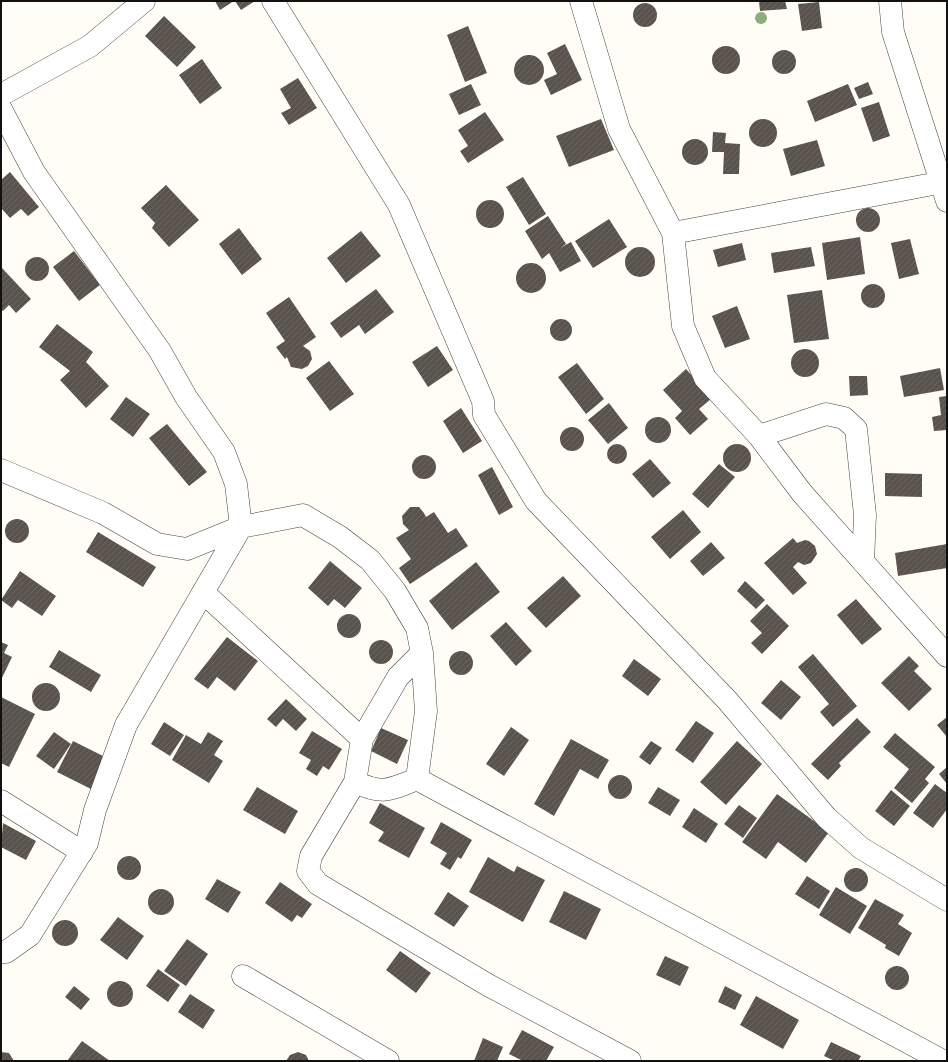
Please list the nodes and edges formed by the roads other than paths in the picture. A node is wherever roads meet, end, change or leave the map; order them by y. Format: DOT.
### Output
graph roads {
  1 [pos="144,1"];
  2 [pos="273,1"];
  3 [pos="581,1"];
  4 [pos="890,1"];
  5 [pos="1,95"];
  6 [pos="1,109"];
  7 [pos="946,190"];
  8 [pos="673,233"];
  9 [pos="759,436"];
  10 [pos="1,470"];
  11 [pos="241,527"];
  12 [pos="863,562"];
  13 [pos="204,593"];
  14 [pos="422,653"];
  15 [pos="947,656"];
  16 [pos="362,739"];
  17 [pos="417,779"];
  18 [pos="355,782"];
  19 [pos="1,801"];
  20 [pos="82,852"];
  21 [pos="947,900"];
  22 [pos="1,952"];
  23 [pos="242,976"];
  24 [pos="388,1061"];
  25 [pos="630,1061"];
  26 [pos="942,1061"];
  1 -- 5 [label="street"];
  2 -- 21 [label="street"];
  3 -- 8 [label="street"];
  4 -- 7 [label="street"];
  6 -- 11 [label="street"];
  7 -- 8 [label="street"];
  8 -- 9 [label="street"];
  9 -- 12 [label="street"];
  9 -- 12 [label="street"];
  10 -- 11 [label="street"];
  11 -- 13 [label="street"];
  11 -- 14 [label="street"];
  12 -- 15 [label="street"];
  13 -- 16 [label="street"];
  13 -- 20 [label="street"];
  14 -- 16 [label="street"];
  14 -- 17 [label="street"];
  16 -- 18 [label="street"];
  17 -- 18 [label="street"];
  17 -- 26 [label="street"];
  18 -- 25 [label="street"];
  19 -- 20 [label="street"];
  20 -- 22 [label="street"];
  23 -- 24 [label="street"];
}
